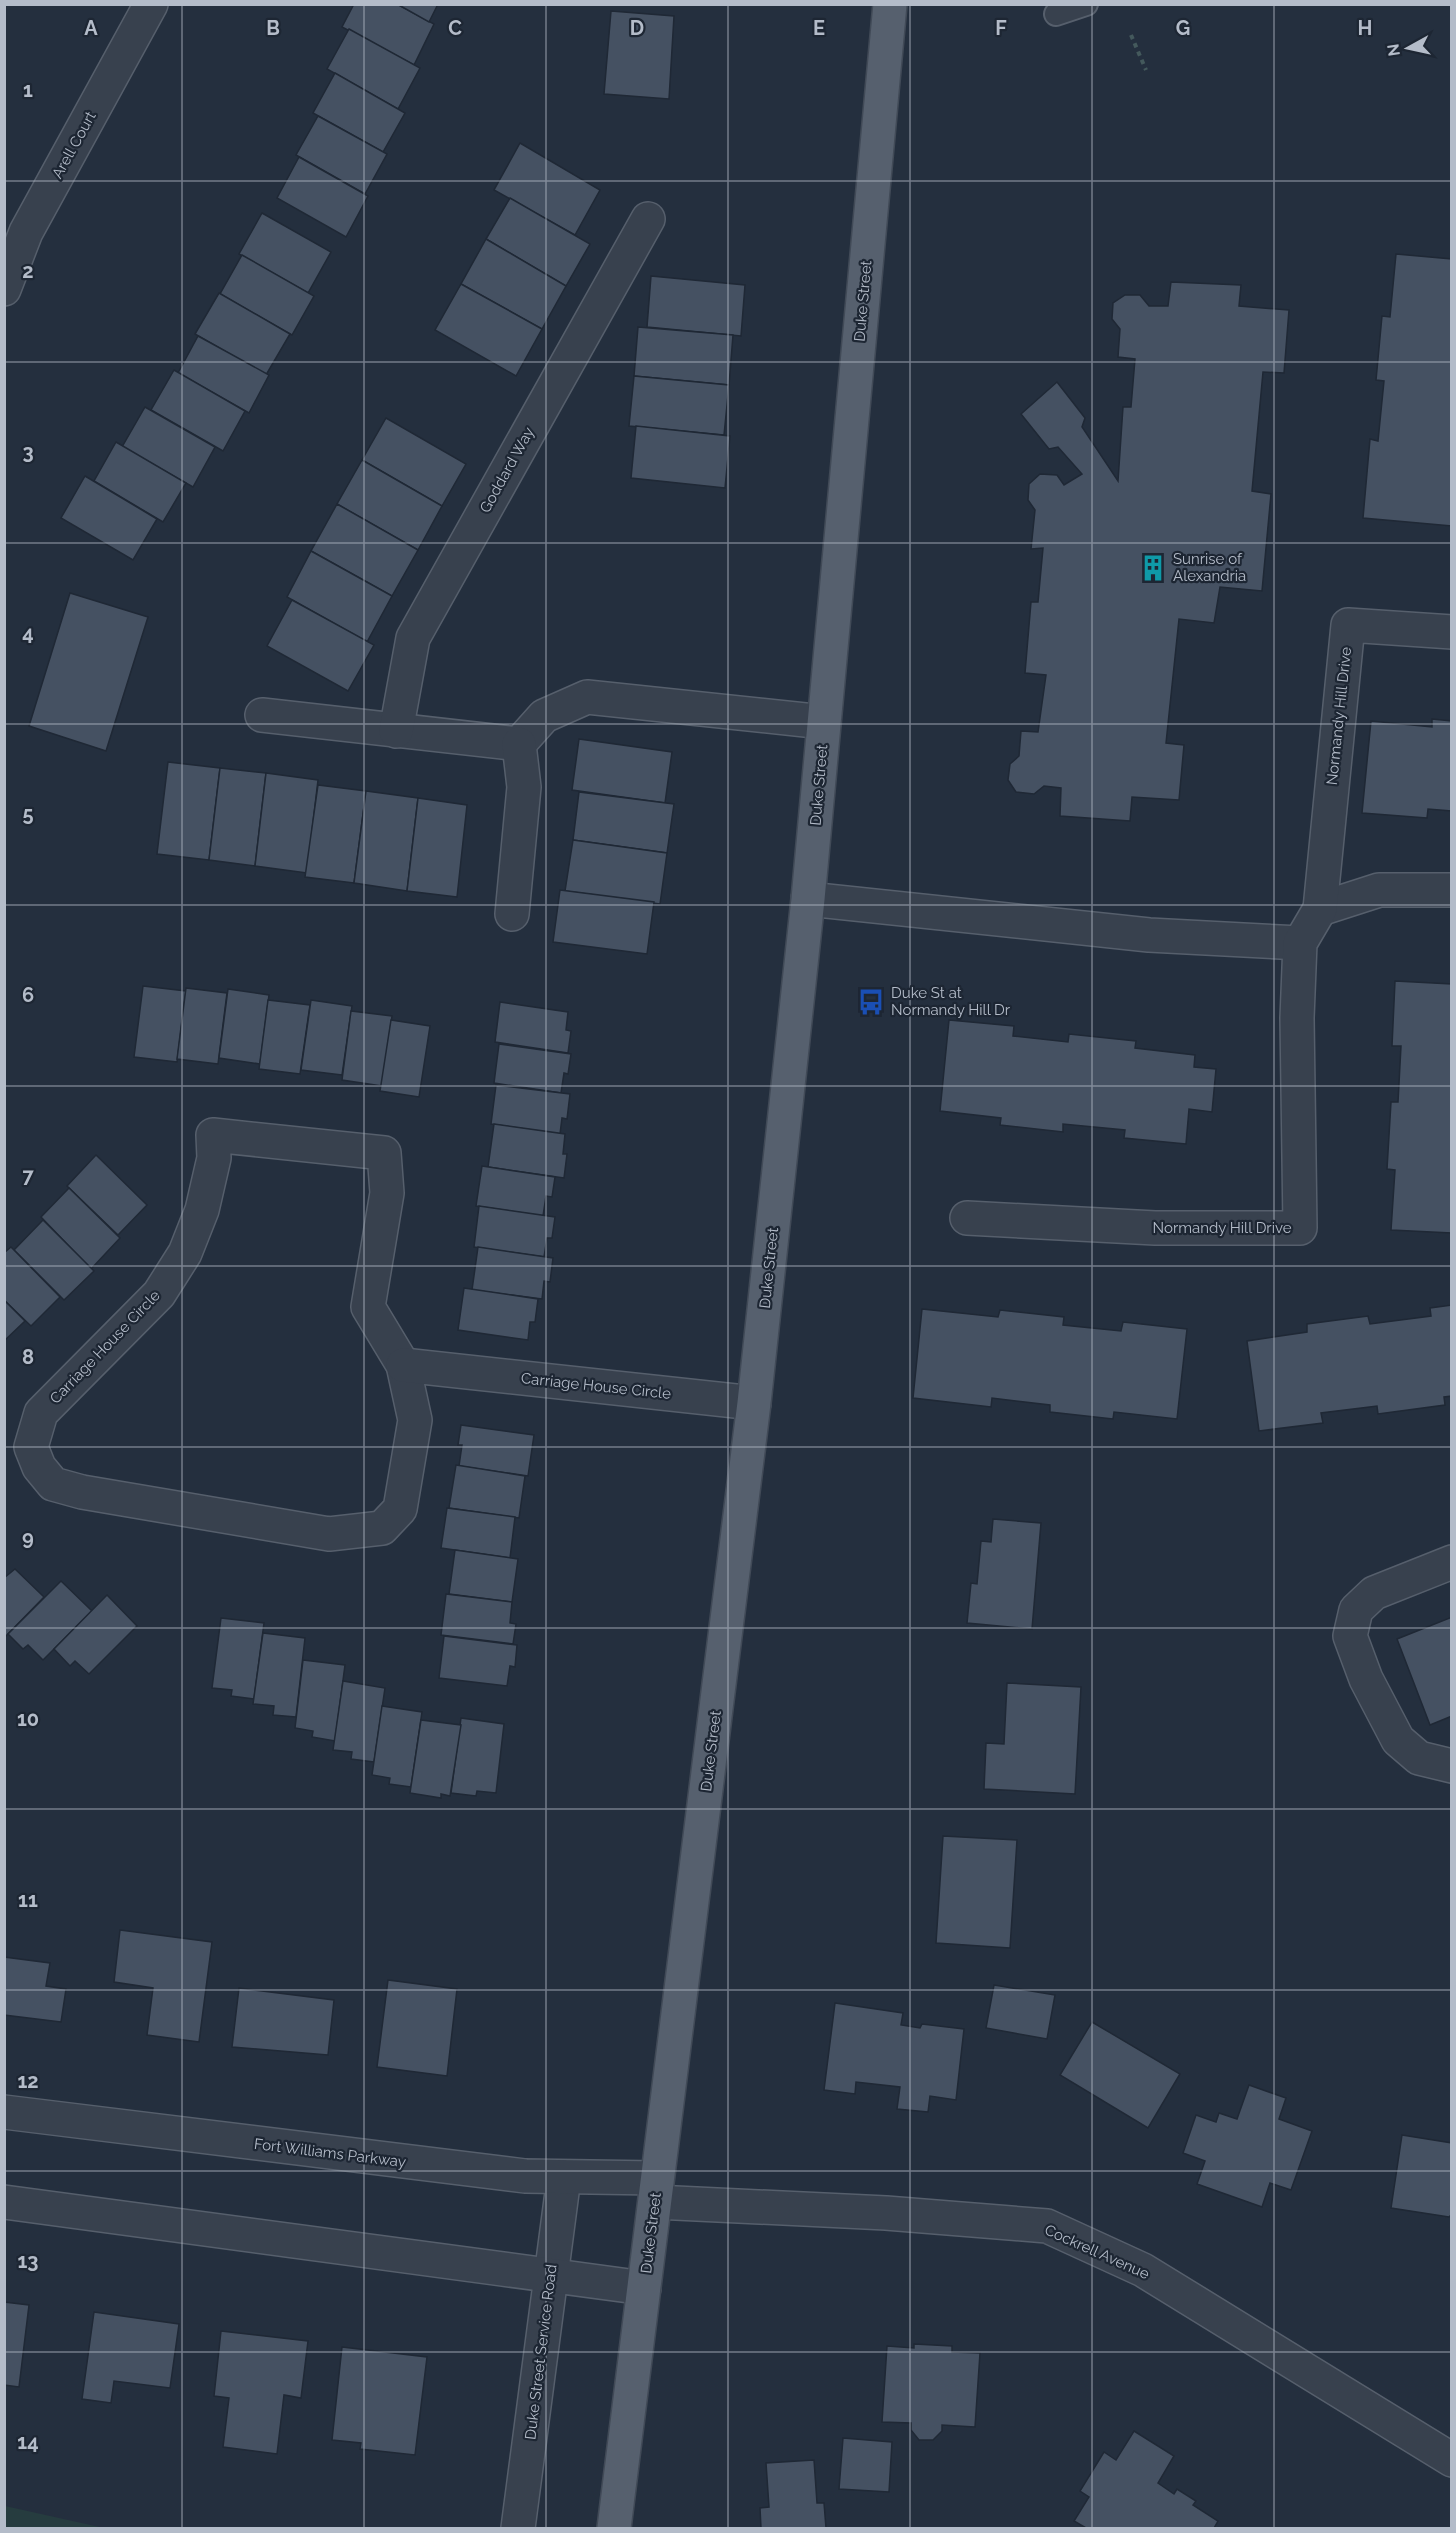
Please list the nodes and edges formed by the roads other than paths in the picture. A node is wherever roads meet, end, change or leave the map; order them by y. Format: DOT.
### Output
graph roads {
  1 [pos="151,4"];
  2 [pos="890,4"];
  3 [pos="1086,4"];
  4 [pos="1056,14"];
  5 [pos="648,219"];
  6 [pos="4,289"];
  7 [pos="1452,632"];
  8 [pos="262,715"];
  9 [pos="825,722"];
  10 [pos="396,731"];
  11 [pos="519,744"];
  12 [pos="1452,890"];
  13 [pos="808,899"];
  14 [pos="1320,909"];
  15 [pos="512,914"];
  16 [pos="1300,943"];
  17 [pos="967,1218"];
  18 [pos="403,1365"];
  19 [pos="754,1403"];
  20 [pos="1452,1562"];
  21 [pos="1452,1766"];
  22 [pos="4,2112"];
  23 [pos="564,2177"];
  24 [pos="656,2190"];
  25 [pos="4,2202"];
  26 [pos="550,2277"];
  27 [pos="644,2288"];
  28 [pos="1452,2460"];
  29 [pos="518,2529"];
  30 [pos="614,2529"];
  1 -- 6 [label="street, Arell Court"];
  2 -- 9 [label="main road, Duke Street"];
  3 -- 4 [label="lane"];
  5 -- 10 [label="street, Goddard Way"];
  7 -- 14 [label="street, Normandy Hill Drive"];
  8 -- 10 [label="street"];
  9 -- 11 [label="street"];
  9 -- 13 [label="main road, Duke Street"];
  10 -- 11 [label="street"];
  11 -- 15 [label="street"];
  12 -- 14 [label="street"];
  13 -- 16 [label="street"];
  13 -- 19 [label="main road, Duke Street"];
  14 -- 16 [label="street, Normandy Hill Drive"];
  16 -- 17 [label="street, Normandy Hill Drive"];
  18 -- 18 [label="street, Carriage House Circle"];
  18 -- 19 [label="street, Carriage House Circle"];
  19 -- 24 [label="main road, Duke Street"];
  20 -- 21 [label="street"];
  22 -- 23 [label="street, Fort Williams Parkway"];
  23 -- 24 [label="street, Fort Williams Parkway"];
  23 -- 26 [label="street, Duke Street Service Road"];
  24 -- 27 [label="main road, Duke Street"];
  24 -- 28 [label="street, Cockrell Avenue"];
  25 -- 26 [label="street"];
  26 -- 27 [label="street"];
  26 -- 29 [label="street, Duke Street Service Road"];
  27 -- 30 [label="main road, Duke Street"];
}
